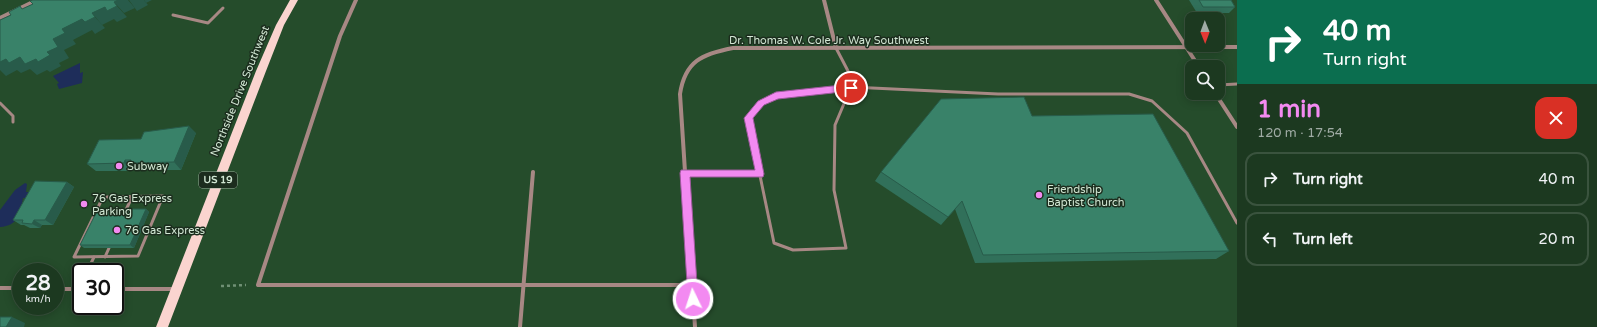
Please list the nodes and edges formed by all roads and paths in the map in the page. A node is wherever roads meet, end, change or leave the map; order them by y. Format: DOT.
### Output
graph roads {
  1 [pos="37,0"];
  2 [pos="294,0"];
  3 [pos="356,0"];
  4 [pos="824,0"];
  5 [pos="1156,0"];
  6 [pos="223,8"];
  7 [pos="173,15"];
  8 [pos="0,18"];
  9 [pos="1185,46"];
  10 [pos="1225,47"];
  11 [pos="1237,47"];
  12 [pos="836,48"];
  13 [pos="1185,48"];
  14 [pos="1225,84"];
  15 [pos="1237,84"];
  16 [pos="851,88"];
  17 [pos="1220,100"];
  18 [pos="0,103"];
  19 [pos="13,122"];
  20 [pos="1237,127"];
  21 [pos="533,172"];
  22 [pos="685,173"];
  23 [pos="760,174"];
  24 [pos="132,197"];
  25 [pos="125,212"];
  26 [pos="1236,218"];
  27 [pos="1237,224"];
  28 [pos="109,248"];
  29 [pos="94,257"];
  30 [pos="105,257"];
  31 [pos="91,263"];
  32 [pos="524,284"];
  33 [pos="258,285"];
  34 [pos="692,285"];
  35 [pos="221,286"];
  36 [pos="0,288"];
  37 [pos="12,288"];
  38 [pos="124,289"];
  39 [pos="176,289"];
  40 [pos="162,327"];
  41 [pos="520,327"];
  42 [pos="695,327"];
  1 -- 8 [label="street"];
  2 -- 39 [label="main road, Northside Drive Southwest / US 19"];
  3 -- 33 [label="street"];
  4 -- 12 [label="street"];
  5 -- 9 [label="street"];
  6 -- 7 [label="lane"];
  10 -- 11 [label="street, Dr. Thomas W. Cole Jr. Way Southwest"];
  12 -- 13 [label="street, Dr. Thomas W. Cole Jr. Way Southwest"];
  12 -- 16 [label="lane"];
  12 -- 22 [label="street, Dr. Thomas W. Cole Jr. Way Southwest"];
  14 -- 15 [label="lane"];
  16 -- 23 [label="lane"];
  16 -- 23 [label="lane"];
  16 -- 26 [label="lane"];
  17 -- 20 [label="street"];
  18 -- 19 [label="lane"];
  21 -- 32 [label="street"];
  22 -- 23 [label="lane"];
  22 -- 34 [label="street, Dr. Thomas W. Cole Jr. Way Southwest"];
  24 -- 25 [label="lane"];
  24 -- 29 [label="lane"];
  24 -- 30 [label="lane"];
  26 -- 27 [label="lane"];
  28 -- 30 [label="lane"];
  29 -- 30 [label="lane"];
  29 -- 31 [label="lane"];
  32 -- 33 [label="street"];
  32 -- 34 [label="street"];
  32 -- 41 [label="street"];
  33 -- 35 [label="path"];
  34 -- 42 [label="street, Dr. Thomas W. Cole Jr. Way Southwest"];
  36 -- 37 [label="street"];
  38 -- 39 [label="street"];
  39 -- 40 [label="main road, Northside Drive Southwest / US 19"];
}
